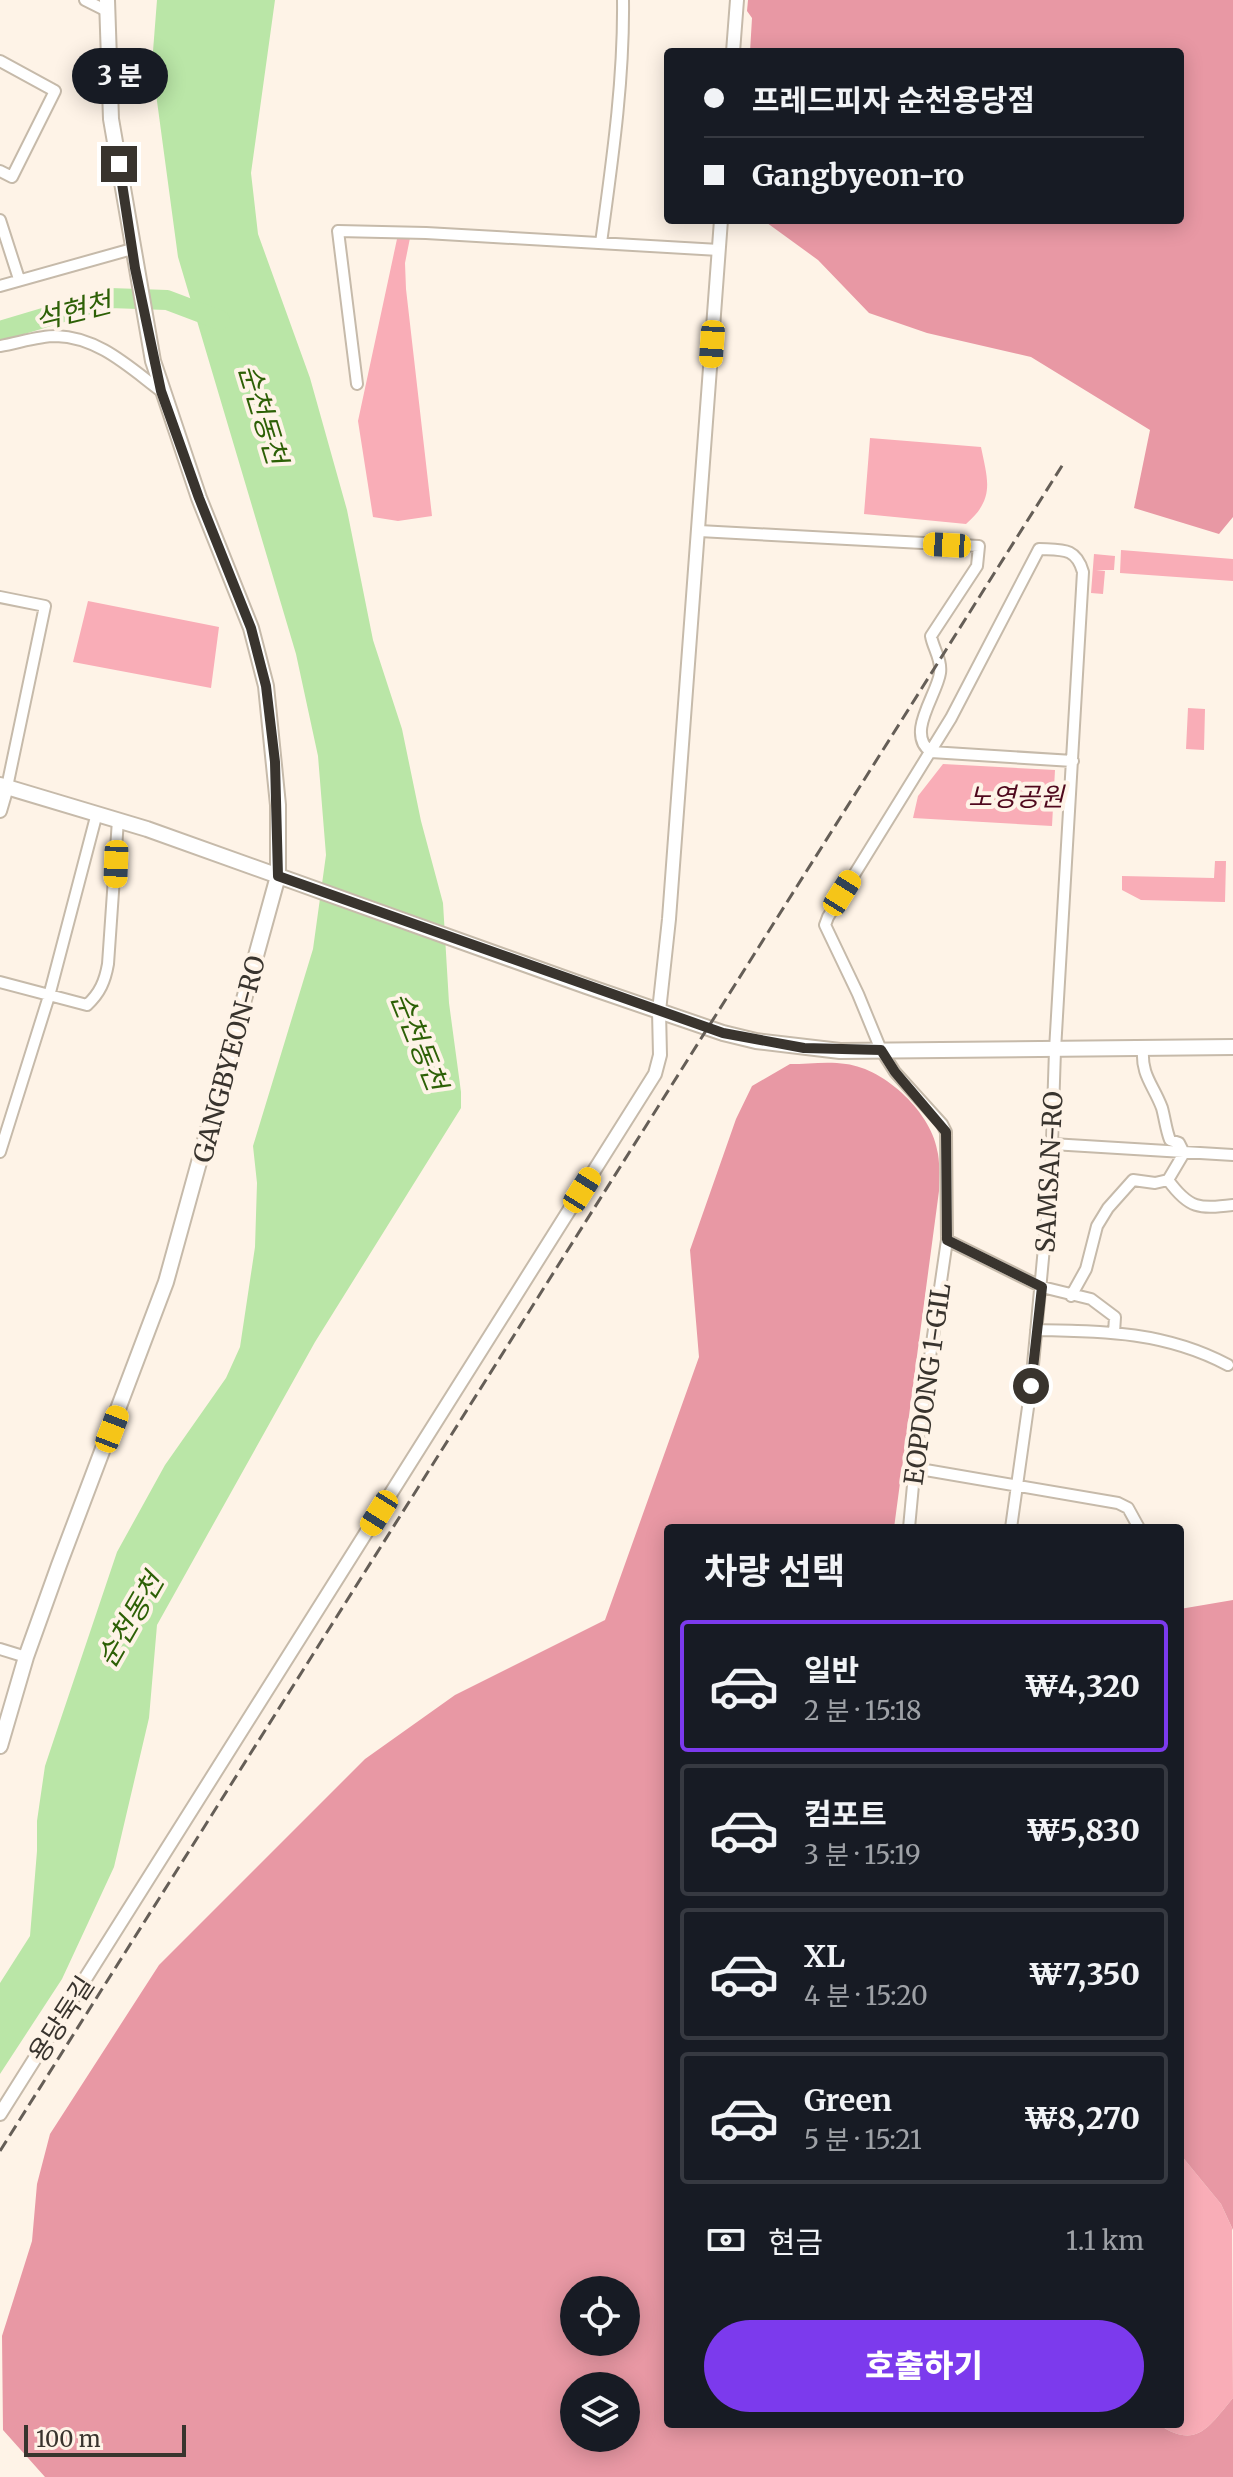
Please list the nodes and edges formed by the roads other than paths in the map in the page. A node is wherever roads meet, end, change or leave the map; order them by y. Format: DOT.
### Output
graph roads {
  1 [pos="85,0"];
  2 [pos="623,0"];
  3 [pos="737,0"];
  4 [pos="107,6"];
  5 [pos="733,48"];
  6 [pos="0,61"];
  7 [pos="0,171"];
  8 [pos="0,220"];
  9 [pos="721,224"];
  10 [pos="601,243"];
  11 [pos="132,249"];
  12 [pos="719,250"];
  13 [pos="19,279"];
  14 [pos="0,286"];
  15 [pos="0,346"];
  16 [pos="357,384"];
  17 [pos="161,391"];
  18 [pos="699,531"];
  19 [pos="0,597"];
  20 [pos="931,752"];
  21 [pos="1073,761"];
  22 [pos="3,786"];
  23 [pos="0,811"];
  24 [pos="97,813"];
  25 [pos="118,820"];
  26 [pos="278,876"];
  27 [pos="0,982"];
  28 [pos="49,996"];
  29 [pos="659,1011"];
  30 [pos="1233,1047"];
  31 [pos="1143,1048"];
  32 [pos="881,1050"];
  33 [pos="1055,1050"];
  34 [pos="1052,1144"];
  35 [pos="1,1147"];
  36 [pos="1183,1150"];
  37 [pos="1233,1155"];
  38 [pos="1168,1180"];
  39 [pos="1233,1205"];
  40 [pos="947,1240"];
  41 [pos="1042,1287"];
  42 [pos="1071,1296"];
  43 [pos="1036,1330"];
  44 [pos="1114,1333"];
  45 [pos="1228,1365"];
  46 [pos="914,1468"];
  47 [pos="1017,1484"];
  48 [pos="909,1524"];
  49 [pos="1012,1524"];
  50 [pos="1137,1524"];
  51 [pos="0,1649"];
  52 [pos="26,1657"];
  53 [pos="0,1746"];
  54 [pos="0,2114"];
  1 -- 4 [label="street"];
  2 -- 10 [label="street"];
  3 -- 5 [label="street"];
  4 -- 11 [label="main road"];
  6 -- 7 [label="street"];
  8 -- 13 [label="street"];
  9 -- 12 [label="street, 용당둑길"];
  10 -- 12 [label="street"];
  10 -- 16 [label="street"];
  11 -- 13 [label="street"];
  11 -- 17 [label="main road, GANGBYEON-RO"];
  12 -- 18 [label="street, 용당둑길"];
  13 -- 14 [label="street"];
  15 -- 17 [label="street"];
  17 -- 26 [label="main road, GANGBYEON-RO"];
  18 -- 20 [label="street"];
  18 -- 29 [label="street, 용당둑길"];
  19 -- 22 [label="street"];
  20 -- 21 [label="street"];
  20 -- 21 [label="street, SAMSAN-RO"];
  20 -- 32 [label="street, EOPDONG 1-GIL"];
  21 -- 33 [label="street, SAMSAN-RO"];
  22 -- 23 [label="street"];
  22 -- 24 [label="main road"];
  24 -- 25 [label="main road"];
  24 -- 28 [label="street"];
  25 -- 26 [label="main road"];
  25 -- 28 [label="street"];
  26 -- 29 [label="main road"];
  26 -- 52 [label="main road, GANGBYEON-RO"];
  27 -- 28 [label="street"];
  28 -- 35 [label="street"];
  29 -- 32 [label="main road"];
  29 -- 54 [label="street, 용당둑길"];
  30 -- 31 [label="main road"];
  31 -- 33 [label="main road"];
  31 -- 36 [label="street"];
  32 -- 33 [label="main road"];
  32 -- 40 [label="street, EOPDONG 1-GIL"];
  33 -- 34 [label="street, SAMSAN-RO"];
  34 -- 36 [label="street"];
  34 -- 41 [label="street, SAMSAN-RO"];
  36 -- 37 [label="street"];
  36 -- 38 [label="street"];
  38 -- 39 [label="street"];
  38 -- 42 [label="street"];
  40 -- 41 [label="street, EOPDONG 1-GIL"];
  40 -- 46 [label="street, EOPDONG 1-GIL"];
  41 -- 42 [label="street, EOPDONG 1-GIL"];
  41 -- 43 [label="street, SAMSAN-RO"];
  42 -- 44 [label="street, EOPDONG 1-GIL"];
  43 -- 44 [label="street"];
  43 -- 47 [label="street, SAMSAN-RO"];
  44 -- 45 [label="street"];
  46 -- 47 [label="street"];
  46 -- 48 [label="street, EOPDONG 1-GIL"];
  47 -- 49 [label="street, SAMSAN-RO"];
  47 -- 50 [label="street"];
  51 -- 52 [label="street"];
  52 -- 53 [label="main road, GANGBYEON-RO"];
}
